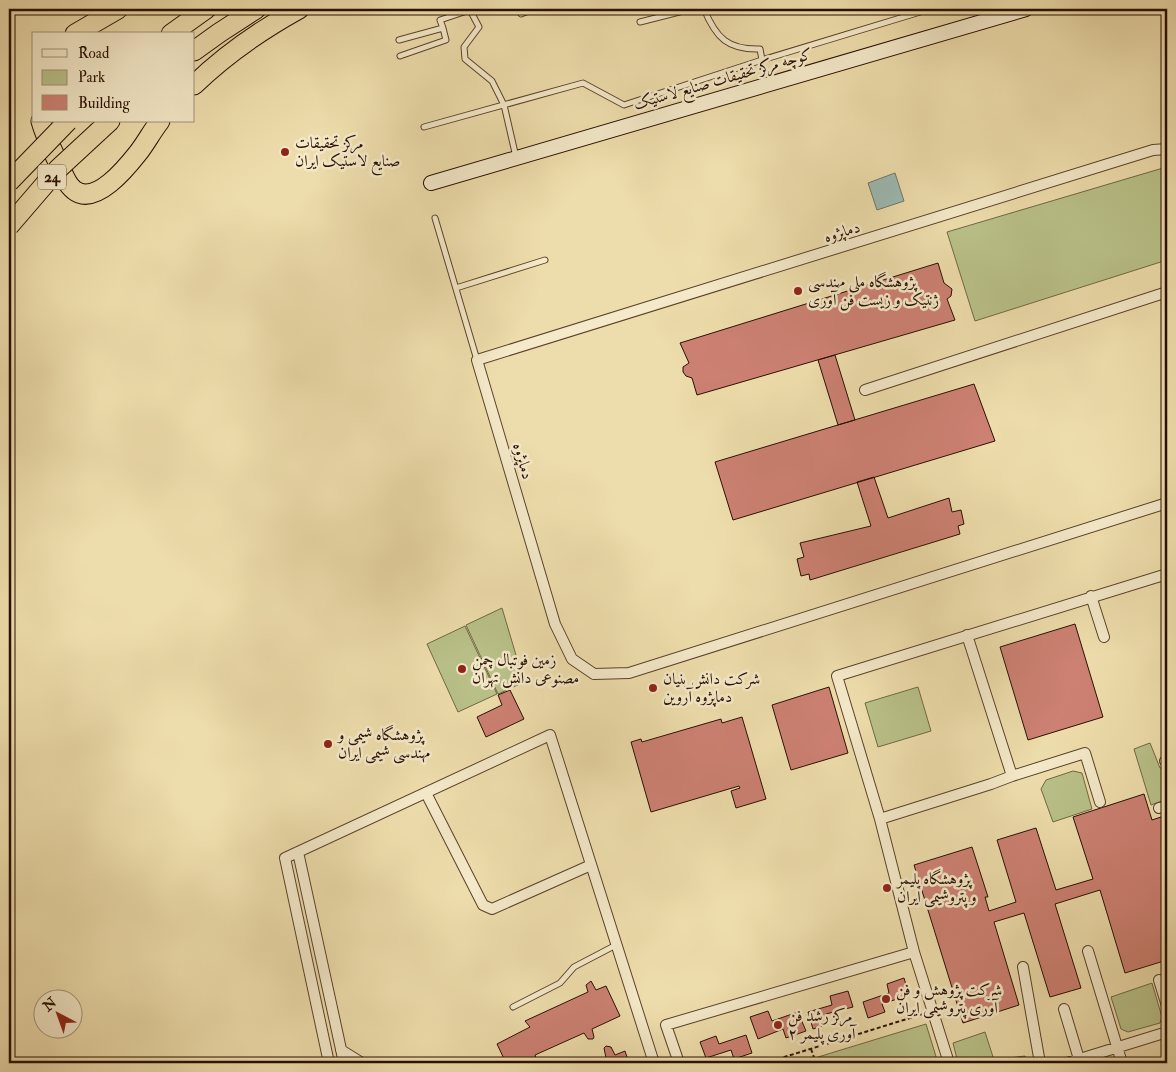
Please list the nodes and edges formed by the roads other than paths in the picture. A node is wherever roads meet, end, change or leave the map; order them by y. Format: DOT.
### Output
graph roads {
  1 [pos="118,9"];
  2 [pos="206,9"];
  3 [pos="256,9"];
  4 [pos="299,9"];
  5 [pos="518,9"];
  6 [pos="534,9"];
  7 [pos="690,9"];
  8 [pos="704,9"];
  9 [pos="930,9"];
  10 [pos="1026,9"];
  11 [pos="472,10"];
  12 [pos="640,22"];
  13 [pos="443,28"];
  14 [pos="78,32"];
  15 [pos="174,32"];
  16 [pos="399,40"];
  17 [pos="195,50"];
  18 [pos="400,56"];
  19 [pos="762,60"];
  20 [pos="195,84"];
  21 [pos="504,105"];
  22 [pos="40,122"];
  23 [pos="67,122"];
  24 [pos="159,122"];
  25 [pos="104,126"];
  26 [pos="424,127"];
  27 [pos="1167,149"];
  28 [pos="516,158"];
  29 [pos="9,182"];
  30 [pos="431,183"];
  31 [pos="435,218"];
  32 [pos="9,226"];
  33 [pos="545,260"];
  34 [pos="456,288"];
  35 [pos="1167,292"];
  36 [pos="477,360"];
  37 [pos="865,390"];
  38 [pos="1167,503"];
  39 [pos="1166,577"];
  40 [pos="1090,596"];
  41 [pos="967,635"];
  42 [pos="1104,637"];
  43 [pos="1012,776"];
  44 [pos="426,793"];
  45 [pos="1100,802"];
  46 [pos="880,819"];
  47 [pos="298,852"];
  48 [pos="591,865"];
  49 [pos="617,945"];
  50 [pos="914,952"];
  51 [pos="1088,952"];
  52 [pos="1023,967"];
  53 [pos="1159,980"];
  54 [pos="1167,1006"];
  55 [pos="513,1008"];
  56 [pos="1064,1009"];
  57 [pos="1167,1032"];
  58 [pos="1118,1047"];
  59 [pos="342,1050"];
  60 [pos="1079,1059"];
  61 [pos="329,1063"];
  62 [pos="344,1063"];
  63 [pos="362,1063"];
  64 [pos="654,1063"];
  65 [pos="679,1063"];
  66 [pos="949,1063"];
  67 [pos="1040,1063"];
  68 [pos="1067,1063"];
  69 [pos="1122,1063"];
  1 -- 14 [label="highway"];
  2 -- 15 [label="highway"];
  3 -- 17 [label="highway"];
  4 -- 20 [label="highway"];
  5 -- 6 [label="lane"];
  7 -- 12 [label="lane"];
  8 -- 19 [label="lane"];
  9 -- 19 [label="lane"];
  10 -- 28 [label="street, کوچه مرکز تحقیقات صنایع لاستیک"];
  11 -- 13 [label="lane"];
  11 -- 21 [label="lane"];
  13 -- 16 [label="lane"];
  13 -- 18 [label="lane"];
  19 -- 21 [label="lane"];
  21 -- 26 [label="lane"];
  21 -- 28 [label="lane"];
  22 -- 24 [label="highway"];
  23 -- 29 [label="highway, 24, bridge"];
  25 -- 32 [label="highway, 24, bridge"];
  27 -- 36 [label="street, دماپژوه"];
  28 -- 30 [label="street, کوچه مرکز تحقیقات صنایع لاستیک"];
  31 -- 34 [label="lane"];
  33 -- 34 [label="lane"];
  34 -- 36 [label="lane"];
  35 -- 37 [label="street"];
  36 -- 38 [label="street, دماپژوه"];
  39 -- 40 [label="street"];
  40 -- 41 [label="street"];
  40 -- 42 [label="street"];
  41 -- 43 [label="street"];
  41 -- 46 [label="street"];
  43 -- 45 [label="street"];
  43 -- 46 [label="street"];
  44 -- 47 [label="street"];
  44 -- 48 [label="street"];
  44 -- 48 [label="street"];
  46 -- 50 [label="street"];
  47 -- 59 [label="street"];
  47 -- 61 [label="street"];
  48 -- 49 [label="street"];
  49 -- 55 [label="lane"];
  49 -- 64 [label="street"];
  50 -- 65 [label="street"];
  50 -- 66 [label="street"];
  51 -- 58 [label="street"];
  52 -- 67 [label="street"];
  53 -- 54 [label="street"];
  56 -- 60 [label="street"];
  57 -- 58 [label="street"];
  58 -- 60 [label="street"];
  58 -- 69 [label="street"];
  59 -- 62 [label="street"];
  59 -- 63 [label="street"];
  60 -- 68 [label="street"];
}
